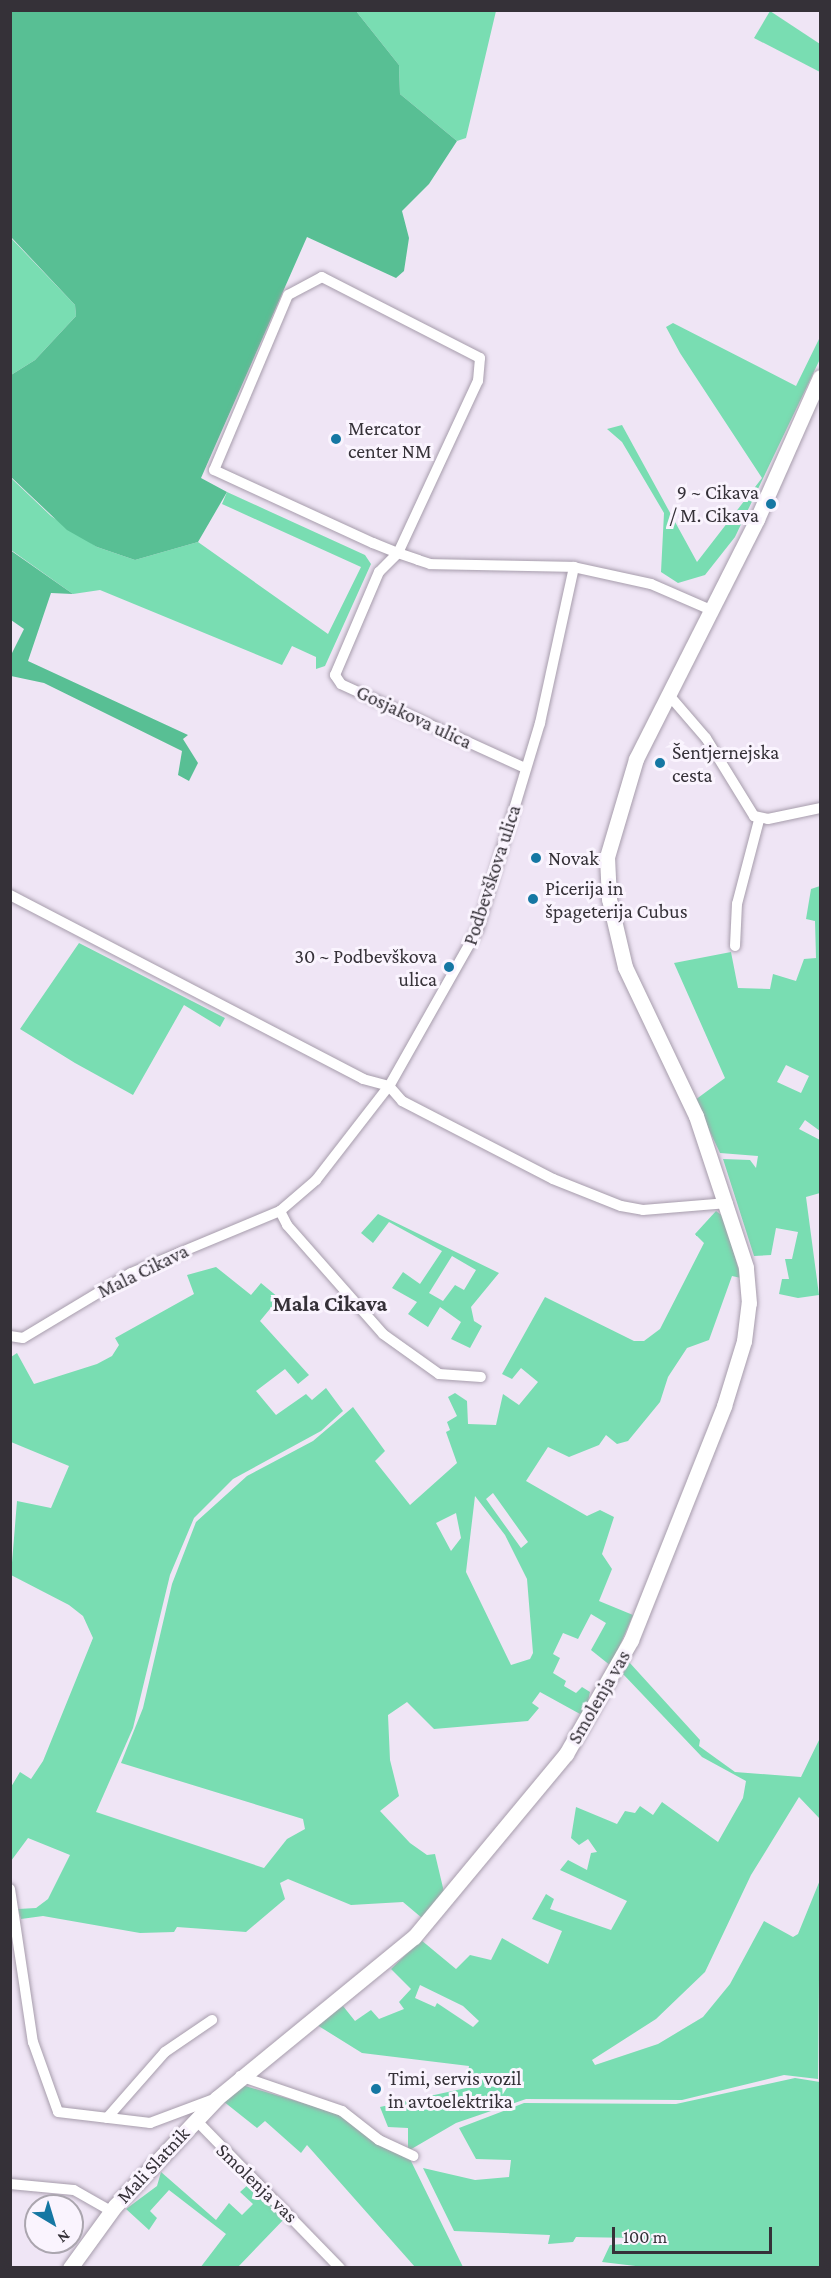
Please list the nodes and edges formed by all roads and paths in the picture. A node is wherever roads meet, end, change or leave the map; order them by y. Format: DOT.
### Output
graph roads {
  1 [pos="820,377"];
  2 [pos="398,553"];
  3 [pos="574,567"];
  4 [pos="711,610"];
  5 [pos="668,694"];
  6 [pos="525,768"];
  7 [pos="820,808"];
  8 [pos="759,820"];
  9 [pos="10,895"];
  10 [pos="735,946"];
  11 [pos="389,1086"];
  12 [pos="728,1203"];
  13 [pos="280,1211"];
  14 [pos="10,1336"];
  15 [pos="481,1377"];
  16 [pos="10,1889"];
  17 [pos="213,2020"];
  18 [pos="240,2076"];
  19 [pos="217,2098"];
  20 [pos="107,2118"];
  21 [pos="196,2120"];
  22 [pos="413,2156"];
  23 [pos="10,2184"];
  24 [pos="111,2211"];
  25 [pos="70,2268"];
  26 [pos="340,2268"];
  1 -- 4 [label="main road"];
  2 -- 2 [label="street"];
  2 -- 3 [label="street"];
  2 -- 6 [label="street, Gosjakova ulica"];
  3 -- 4 [label="street"];
  3 -- 6 [label="street, Podbevškova ulica"];
  4 -- 5 [label="main road"];
  5 -- 8 [label="street"];
  5 -- 12 [label="main road"];
  6 -- 11 [label="street, Podbevškova ulica"];
  7 -- 8 [label="street"];
  8 -- 10 [label="street"];
  9 -- 11 [label="street"];
  11 -- 12 [label="street"];
  11 -- 13 [label="street, Mala Cikava"];
  12 -- 18 [label="main road, Smolenja vas"];
  13 -- 14 [label="street, Mala Cikava"];
  13 -- 15 [label="street"];
  16 -- 20 [label="street, Smolenja vas"];
  17 -- 20 [label="street"];
  18 -- 19 [label="main road, Smolenja vas"];
  18 -- 22 [label="street"];
  19 -- 20 [label="street, Smolenja vas"];
  19 -- 21 [label="main road, Smolenja vas"];
  21 -- 24 [label="main road, Mali Slatnik"];
  21 -- 26 [label="street, Smolenja vas"];
  23 -- 24 [label="street, Mali Slatnik"];
  24 -- 25 [label="main road, Mali Slatnik"];
}
